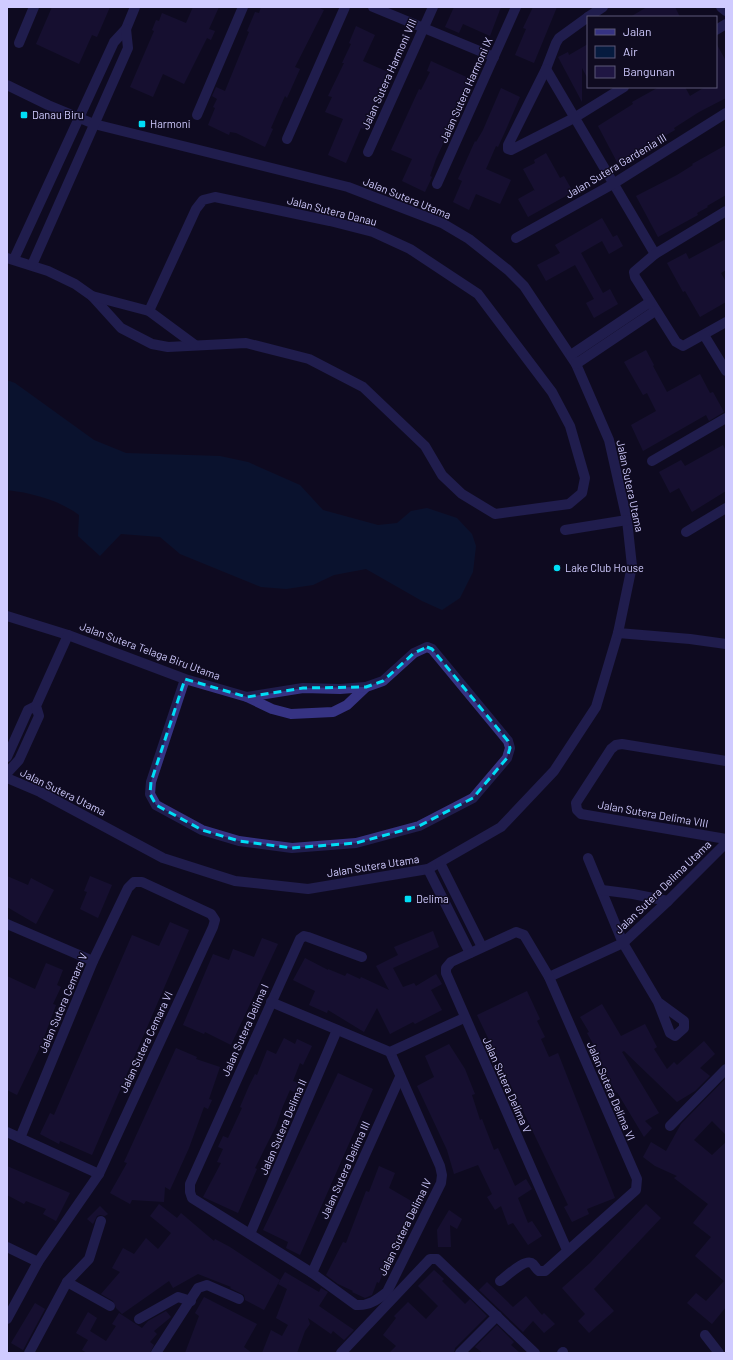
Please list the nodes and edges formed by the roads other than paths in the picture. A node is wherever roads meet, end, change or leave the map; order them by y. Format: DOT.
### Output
graph roads {
  1 [pos="34,7"];
  2 [pos="135,7"];
  3 [pos="243,7"];
  4 [pos="345,7"];
  5 [pos="373,7"];
  6 [pos="433,7"];
  7 [pos="516,7"];
  8 [pos="602,7"];
  9 [pos="721,7"];
  10 [pos="726,12"];
  11 [pos="589,16"];
  12 [pos="587,18"];
  13 [pos="726,24"];
  14 [pos="423,28"];
  15 [pos="126,29"];
  16 [pos="717,29"];
  17 [pos="19,43"];
  18 [pos="494,57"];
  19 [pos="546,69"];
  20 [pos="7,85"];
  21 [pos="622,88"];
  22 [pos="726,113"];
  23 [pos="197,115"];
  24 [pos="79,117"];
  25 [pos="574,118"];
  26 [pos="94,124"];
  27 [pos="287,139"];
  28 [pos="368,152"];
  29 [pos="437,184"];
  30 [pos="613,184"];
  31 [pos="44,192"];
  32 [pos="61,200"];
  33 [pos="726,211"];
  34 [pos="516,238"];
  35 [pos="655,254"];
  36 [pos="11,259"];
  37 [pos="32,265"];
  38 [pos="92,296"];
  39 [pos="652,306"];
  40 [pos="149,311"];
  41 [pos="726,322"];
  42 [pos="704,335"];
  43 [pos="195,345"];
  44 [pos="573,359"];
  45 [pos="726,371"];
  46 [pos="726,418"];
  47 [pos="652,461"];
  48 [pos="724,510"];
  49 [pos="627,520"];
  50 [pos="565,530"];
  51 [pos="686,532"];
  52 [pos="7,616"];
  53 [pos="618,633"];
  54 [pos="68,635"];
  55 [pos="726,644"];
  56 [pos="185,679"];
  57 [pos="366,687"];
  58 [pos="247,697"];
  59 [pos="36,706"];
  60 [pos="8,756"];
  61 [pos="726,761"];
  62 [pos="7,773"];
  63 [pos="7,778"];
  64 [pos="726,839"];
  65 [pos="726,843"];
  66 [pos="588,858"];
  67 [pos="440,863"];
  68 [pos="428,869"];
  69 [pos="602,890"];
  70 [pos="668,901"];
  71 [pos="215,920"];
  72 [pos="7,924"];
  73 [pos="623,943"];
  74 [pos="482,947"];
  75 [pos="470,953"];
  76 [pos="362,957"];
  77 [pos="93,961"];
  78 [pos="549,977"];
  79 [pos="271,1002"];
  80 [pos="658,1002"];
  81 [pos="464,1018"];
  82 [pos="337,1030"];
  83 [pos="390,1052"];
  84 [pos="726,1069"];
  85 [pos="400,1077"];
  86 [pos="670,1126"];
  87 [pos="7,1132"];
  88 [pos="20,1138"];
  89 [pos="98,1174"];
  90 [pos="101,1221"];
  91 [pos="250,1234"];
  92 [pos="7,1247"];
  93 [pos="567,1250"];
  94 [pos="38,1262"];
  95 [pos="312,1273"];
  96 [pos="500,1281"];
  97 [pos="67,1282"];
  98 [pos="239,1299"];
  99 [pos="190,1301"];
  100 [pos="110,1306"];
  101 [pos="497,1316"];
  102 [pos="7,1319"];
  103 [pos="139,1319"];
  104 [pos="705,1335"];
  105 [pos="29,1353"];
  106 [pos="156,1353"];
  107 [pos="341,1353"];
  108 [pos="460,1353"];
  109 [pos="535,1353"];
  110 [pos="719,1353"];
  1 -- 17 [label="street"];
  2 -- 15 [label="street"];
  3 -- 23 [label="street"];
  4 -- 27 [label="street"];
  5 -- 14 [label="street"];
  6 -- 14 [label="street, Jalan Sutera Harmoni VIII"];
  7 -- 18 [label="street, Jalan Sutera Harmoni IX"];
  8 -- 11 [label="street"];
  9 -- 10 [label="street"];
  12 -- 19 [label="street"];
  13 -- 16 [label="street"];
  14 -- 18 [label="street"];
  14 -- 28 [label="street, Jalan Sutera Harmoni VIII"];
  15 -- 24 [label="street"];
  15 -- 26 [label="street"];
  18 -- 29 [label="street, Jalan Sutera Harmoni IX"];
  19 -- 25 [label="street"];
  19 -- 25 [label="street"];
  20 -- 24 [label="street, Jalan Sutera Utama"];
  21 -- 25 [label="street"];
  22 -- 30 [label="street, Jalan Sutera Gardenia III"];
  24 -- 26 [label="street, Jalan Sutera Utama"];
  24 -- 31 [label="street"];
  25 -- 30 [label="street"];
  26 -- 32 [label="street"];
  26 -- 44 [label="street, Jalan Sutera Utama"];
  30 -- 34 [label="street, Jalan Sutera Gardenia III"];
  30 -- 35 [label="street"];
  31 -- 32 [label="street"];
  31 -- 36 [label="street"];
  32 -- 37 [label="street"];
  33 -- 35 [label="street"];
  35 -- 39 [label="street"];
  36 -- 37 [label="street"];
  37 -- 38 [label="street"];
  38 -- 40 [label="street"];
  38 -- 43 [label="street"];
  39 -- 42 [label="street"];
  39 -- 44 [label="street"];
  40 -- 43 [label="street"];
  40 -- 43 [label="street, Jalan Sutera Danau"];
  41 -- 42 [label="street"];
  42 -- 45 [label="street"];
  44 -- 49 [label="street, Jalan Sutera Utama"];
  46 -- 47 [label="street"];
  48 -- 51 [label="street"];
  49 -- 50 [label="street"];
  49 -- 53 [label="street, Jalan Sutera Utama"];
  52 -- 54 [label="street, Jalan Sutera Telaga Biru Utama"];
  53 -- 55 [label="street"];
  53 -- 67 [label="street, Jalan Sutera Utama"];
  54 -- 56 [label="street, Jalan Sutera Telaga Biru Utama"];
  54 -- 59 [label="street, Jalan Sutera Telaga Biru Utama"];
  56 -- 57 [label="street, Jalan Sutera Telaga Biru Utama"];
  56 -- 58 [label="street, Jalan Sutera Telaga Biru Utama"];
  57 -- 58 [label="street, Jalan Sutera Telaga Biru Utama"];
  57 -- 58 [label="street, Jalan Sutera Telaga Biru Utama"];
  59 -- 60 [label="street, Jalan Sutera Telaga Biru Utama"];
  59 -- 62 [label="street, Jalan Sutera Telaga Biru Utama"];
  61 -- 64 [label="street, Jalan Sutera Delima VIII"];
  63 -- 68 [label="street, Jalan Sutera Utama"];
  65 -- 70 [label="street, Jalan Sutera Delima Utama"];
  66 -- 69 [label="street"];
  67 -- 68 [label="street, Jalan Sutera Utama"];
  67 -- 74 [label="street"];
  68 -- 75 [label="street"];
  69 -- 70 [label="street"];
  69 -- 73 [label="street"];
  70 -- 73 [label="street, Jalan Sutera Delima Utama"];
  71 -- 77 [label="street, Jalan Sutera Cemara V"];
  71 -- 89 [label="street, Jalan Sutera Cemara VI"];
  72 -- 77 [label="street"];
  73 -- 78 [label="street, Jalan Sutera Delima Utama"];
  73 -- 80 [label="street"];
  74 -- 75 [label="street, Jalan Sutera Delima V"];
  74 -- 78 [label="street, Jalan Sutera Delima VI"];
  75 -- 81 [label="street, Jalan Sutera Delima V"];
  76 -- 79 [label="street, Jalan Sutera Delima I"];
  77 -- 88 [label="street, Jalan Sutera Cemara V"];
  78 -- 93 [label="street, Jalan Sutera Delima VI"];
  79 -- 82 [label="street"];
  79 -- 91 [label="street, Jalan Sutera Delima I"];
  81 -- 83 [label="street"];
  81 -- 93 [label="street, Jalan Sutera Delima V"];
  82 -- 83 [label="street"];
  82 -- 91 [label="street, Jalan Sutera Delima II"];
  83 -- 85 [label="street, Jalan Sutera Delima IV"];
  84 -- 86 [label="street"];
  85 -- 95 [label="street, Jalan Sutera Delima III"];
  85 -- 95 [label="street, Jalan Sutera Delima IV"];
  87 -- 88 [label="street"];
  88 -- 89 [label="street"];
  89 -- 94 [label="street, Jalan Sutera Cemara VI"];
  90 -- 97 [label="street"];
  91 -- 95 [label="street"];
  92 -- 94 [label="street"];
  93 -- 96 [label="street, Jalan Sutera Delima VI"];
  94 -- 102 [label="street, Jalan Sutera Cemara VI"];
  97 -- 100 [label="street"];
  97 -- 105 [label="street"];
  98 -- 99 [label="street"];
  99 -- 103 [label="street"];
  99 -- 106 [label="street"];
  101 -- 107 [label="street"];
  101 -- 108 [label="street"];
  101 -- 109 [label="street"];
  104 -- 110 [label="street"];
}
